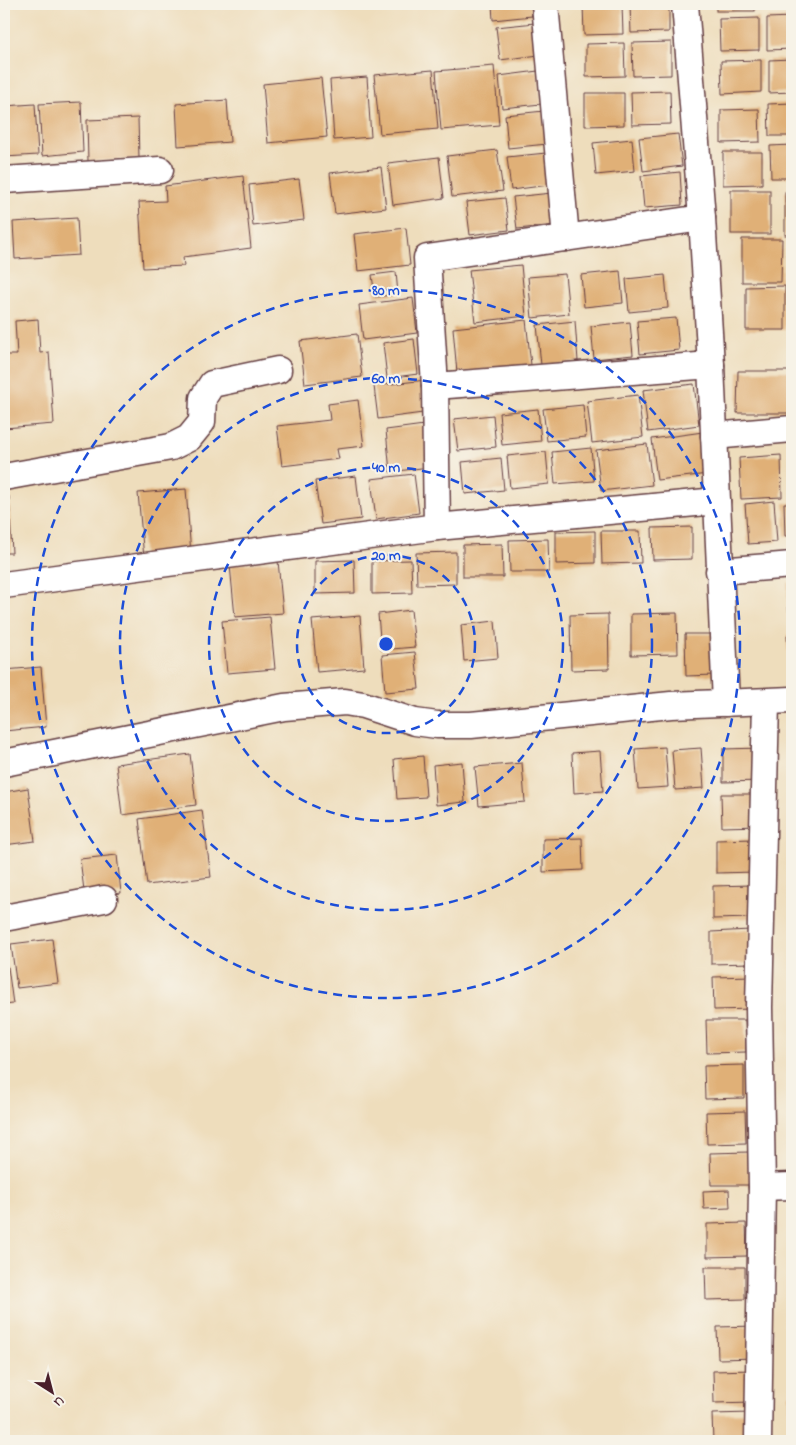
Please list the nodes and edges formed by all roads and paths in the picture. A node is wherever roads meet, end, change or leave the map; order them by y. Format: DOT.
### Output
graph roads {
  1 [pos="545,4"];
  2 [pos="685,4"];
  3 [pos="160,170"];
  4 [pos="4,180"];
  5 [pos="702,218"];
  6 [pos="566,238"];
  7 [pos="711,366"];
  8 [pos="278,370"];
  9 [pos="435,386"];
  10 [pos="792,429"];
  11 [pos="714,436"];
  12 [pos="4,477"];
  13 [pos="717,501"];
  14 [pos="437,527"];
  15 [pos="792,565"];
  16 [pos="719,571"];
  17 [pos="4,585"];
  18 [pos="792,700"];
  19 [pos="766,702"];
  20 [pos="726,703"];
  21 [pos="4,763"];
  22 [pos="104,899"];
  23 [pos="4,918"];
  24 [pos="792,1186"];
  25 [pos="762,1187"];
  26 [pos="758,1441"];
  1 -- 6 [label="street"];
  2 -- 5 [label="street"];
  3 -- 4 [label="street"];
  5 -- 6 [label="street"];
  5 -- 7 [label="street"];
  6 -- 9 [label="street"];
  7 -- 9 [label="street"];
  7 -- 11 [label="street"];
  8 -- 12 [label="street"];
  9 -- 14 [label="street"];
  10 -- 11 [label="street"];
  11 -- 13 [label="street"];
  13 -- 14 [label="street"];
  13 -- 16 [label="street"];
  14 -- 17 [label="street"];
  15 -- 16 [label="street"];
  16 -- 20 [label="street"];
  18 -- 19 [label="street"];
  19 -- 20 [label="street"];
  19 -- 25 [label="street"];
  20 -- 21 [label="street"];
  22 -- 23 [label="street"];
  24 -- 25 [label="street"];
  25 -- 26 [label="street"];
}
